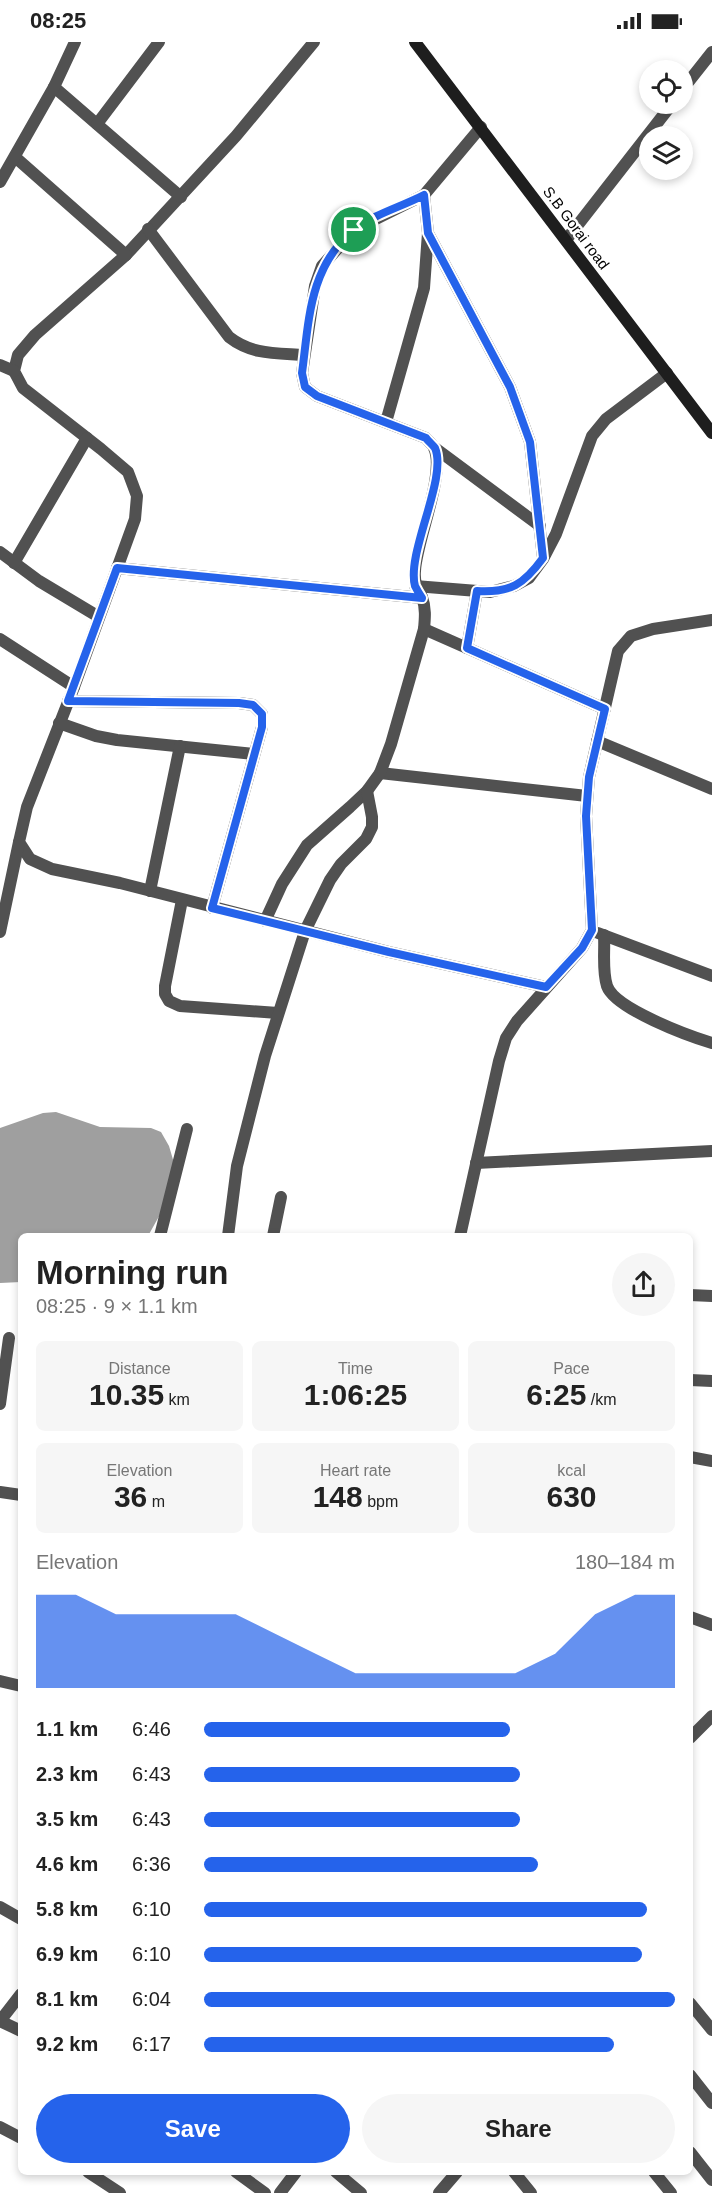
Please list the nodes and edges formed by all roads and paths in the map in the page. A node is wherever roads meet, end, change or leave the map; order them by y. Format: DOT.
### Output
graph roads {
  1 [pos="75,42"];
  2 [pos="159,42"];
  3 [pos="314,42"];
  4 [pos="422,44"];
  5 [pos="712,52"];
  6 [pos="693,76"];
  7 [pos="54,87"];
  8 [pos="664,114"];
  9 [pos="97,124"];
  10 [pos="481,127"];
  11 [pos="15,157"];
  12 [pos="0,182"];
  13 [pos="424,195"];
  14 [pos="181,197"];
  15 [pos="148,230"];
  16 [pos="428,233"];
  17 [pos="566,240"];
  18 [pos="126,255"];
  19 [pos="304,355"];
  20 [pos="0,366"];
  21 [pos="14,372"];
  22 [pos="667,373"];
  23 [pos="386,423"];
  24 [pos="712,433"];
  25 [pos="87,438"];
  26 [pos="435,448"];
  27 [pos="540,526"];
  28 [pos="0,552"];
  29 [pos="543,558"];
  30 [pos="14,563"];
  31 [pos="117,568"];
  32 [pos="415,586"];
  33 [pos="477,591"];
  34 [pos="422,598"];
  35 [pos="99,617"];
  36 [pos="712,620"];
  37 [pos="424,629"];
  38 [pos="0,639"];
  39 [pos="467,648"];
  40 [pos="74,687"];
  41 [pos="68,701"];
  42 [pos="605,709"];
  43 [pos="59,723"];
  44 [pos="597,741"];
  45 [pos="180,746"];
  46 [pos="254,754"];
  47 [pos="380,773"];
  48 [pos="712,789"];
  49 [pos="367,790"];
  50 [pos="587,796"];
  51 [pos="19,842"];
  52 [pos="150,891"];
  53 [pos="182,900"];
  54 [pos="212,908"];
  55 [pos="265,921"];
  56 [pos="592,930"];
  57 [pos="305,931"];
  58 [pos="0,932"];
  59 [pos="604,935"];
  60 [pos="712,976"];
  61 [pos="546,987"];
  62 [pos="278,1014"];
  63 [pos="712,1043"];
  64 [pos="187,1129"];
  65 [pos="712,1151"];
  66 [pos="476,1163"];
  67 [pos="281,1197"];
  68 [pos="161,1233"];
  69 [pos="228,1233"];
  70 [pos="274,1233"];
  71 [pos="461,1233"];
  72 [pos="693,1295"];
  73 [pos="712,1296"];
  74 [pos="9,1338"];
  75 [pos="693,1380"];
  76 [pos="712,1381"];
  77 [pos="0,1404"];
  78 [pos="693,1458"];
  79 [pos="712,1461"];
  80 [pos="0,1492"];
  81 [pos="18,1495"];
  82 [pos="693,1618"];
  83 [pos="712,1624"];
  84 [pos="0,1681"];
  85 [pos="18,1685"];
  86 [pos="712,1716"];
  87 [pos="693,1735"];
  88 [pos="0,1907"];
  89 [pos="18,1917"];
  90 [pos="18,1998"];
  91 [pos="693,2007"];
  92 [pos="18,2030"];
  93 [pos="712,2030"];
  94 [pos="693,2079"];
  95 [pos="712,2103"];
  96 [pos="0,2127"];
  97 [pos="18,2136"];
  98 [pos="693,2156"];
  99 [pos="93,2175"];
  100 [pos="241,2175"];
  101 [pos="294,2175"];
  102 [pos="345,2175"];
  103 [pos="454,2175"];
  104 [pos="516,2175"];
  105 [pos="656,2175"];
  106 [pos="712,2180"];
  107 [pos="120,2193"];
  108 [pos="265,2193"];
  109 [pos="279,2193"];
  110 [pos="361,2193"];
  111 [pos="439,2193"];
  112 [pos="531,2193"];
  113 [pos="671,2193"];
  1 -- 7 [label="street"];
  2 -- 9 [label="street"];
  3 -- 14 [label="street"];
  4 -- 10 [label="street, S.B Gorai road"];
  5 -- 6 [label="street"];
  7 -- 9 [label="street"];
  7 -- 11 [label="street"];
  8 -- 17 [label="street"];
  9 -- 14 [label="street"];
  10 -- 13 [label="street"];
  10 -- 17 [label="street, S.B Gorai road"];
  11 -- 12 [label="street"];
  11 -- 18 [label="street"];
  13 -- 16 [label="street"];
  13 -- 19 [label="street"];
  14 -- 15 [label="street"];
  15 -- 18 [label="street"];
  15 -- 19 [label="street"];
  16 -- 23 [label="street"];
  16 -- 27 [label="street"];
  17 -- 22 [label="street, S.B Gorai road"];
  18 -- 21 [label="street"];
  19 -- 23 [label="street"];
  20 -- 21 [label="street"];
  21 -- 25 [label="street"];
  22 -- 24 [label="street, S.B Gorai road"];
  22 -- 29 [label="street"];
  23 -- 26 [label="street"];
  25 -- 30 [label="street"];
  25 -- 31 [label="street"];
  26 -- 27 [label="street"];
  26 -- 32 [label="street"];
  27 -- 29 [label="street"];
  28 -- 30 [label="street"];
  29 -- 33 [label="street"];
  30 -- 35 [label="street"];
  31 -- 34 [label="street"];
  31 -- 35 [label="street"];
  32 -- 33 [label="street"];
  32 -- 34 [label="street"];
  33 -- 39 [label="street"];
  34 -- 37 [label="street"];
  35 -- 40 [label="street"];
  36 -- 42 [label="street"];
  37 -- 39 [label="street"];
  37 -- 47 [label="street"];
  38 -- 40 [label="street"];
  39 -- 42 [label="street"];
  40 -- 41 [label="street"];
  41 -- 43 [label="street"];
  41 -- 46 [label="street"];
  42 -- 44 [label="street"];
  43 -- 45 [label="street"];
  43 -- 51 [label="street"];
  44 -- 48 [label="street"];
  44 -- 50 [label="street"];
  45 -- 46 [label="street"];
  45 -- 52 [label="street"];
  46 -- 54 [label="street"];
  47 -- 49 [label="street"];
  47 -- 50 [label="street"];
  49 -- 55 [label="street"];
  49 -- 57 [label="street"];
  50 -- 56 [label="street"];
  51 -- 52 [label="street"];
  51 -- 58 [label="street"];
  52 -- 53 [label="street"];
  53 -- 54 [label="street"];
  53 -- 62 [label="street"];
  54 -- 55 [label="street"];
  55 -- 57 [label="street"];
  56 -- 59 [label="street"];
  56 -- 61 [label="street"];
  57 -- 61 [label="street"];
  57 -- 62 [label="street"];
  59 -- 60 [label="street"];
  59 -- 63 [label="street"];
  61 -- 66 [label="street"];
  62 -- 69 [label="street"];
  64 -- 68 [label="street"];
  65 -- 66 [label="street"];
  66 -- 71 [label="street"];
  67 -- 70 [label="street"];
  72 -- 73 [label="street"];
  74 -- 77 [label="street"];
  75 -- 76 [label="street"];
  78 -- 79 [label="street"];
  80 -- 81 [label="street"];
  82 -- 83 [label="street"];
  84 -- 85 [label="street"];
  86 -- 87 [label="street"];
  88 -- 89 [label="street"];
  90 -- 92 [label="street"];
  91 -- 93 [label="street"];
  94 -- 95 [label="street"];
  96 -- 97 [label="street"];
  98 -- 106 [label="street"];
  99 -- 107 [label="street"];
  100 -- 108 [label="street"];
  101 -- 109 [label="street"];
  102 -- 110 [label="street"];
  103 -- 111 [label="street"];
  104 -- 112 [label="street"];
  105 -- 113 [label="street"];
}
